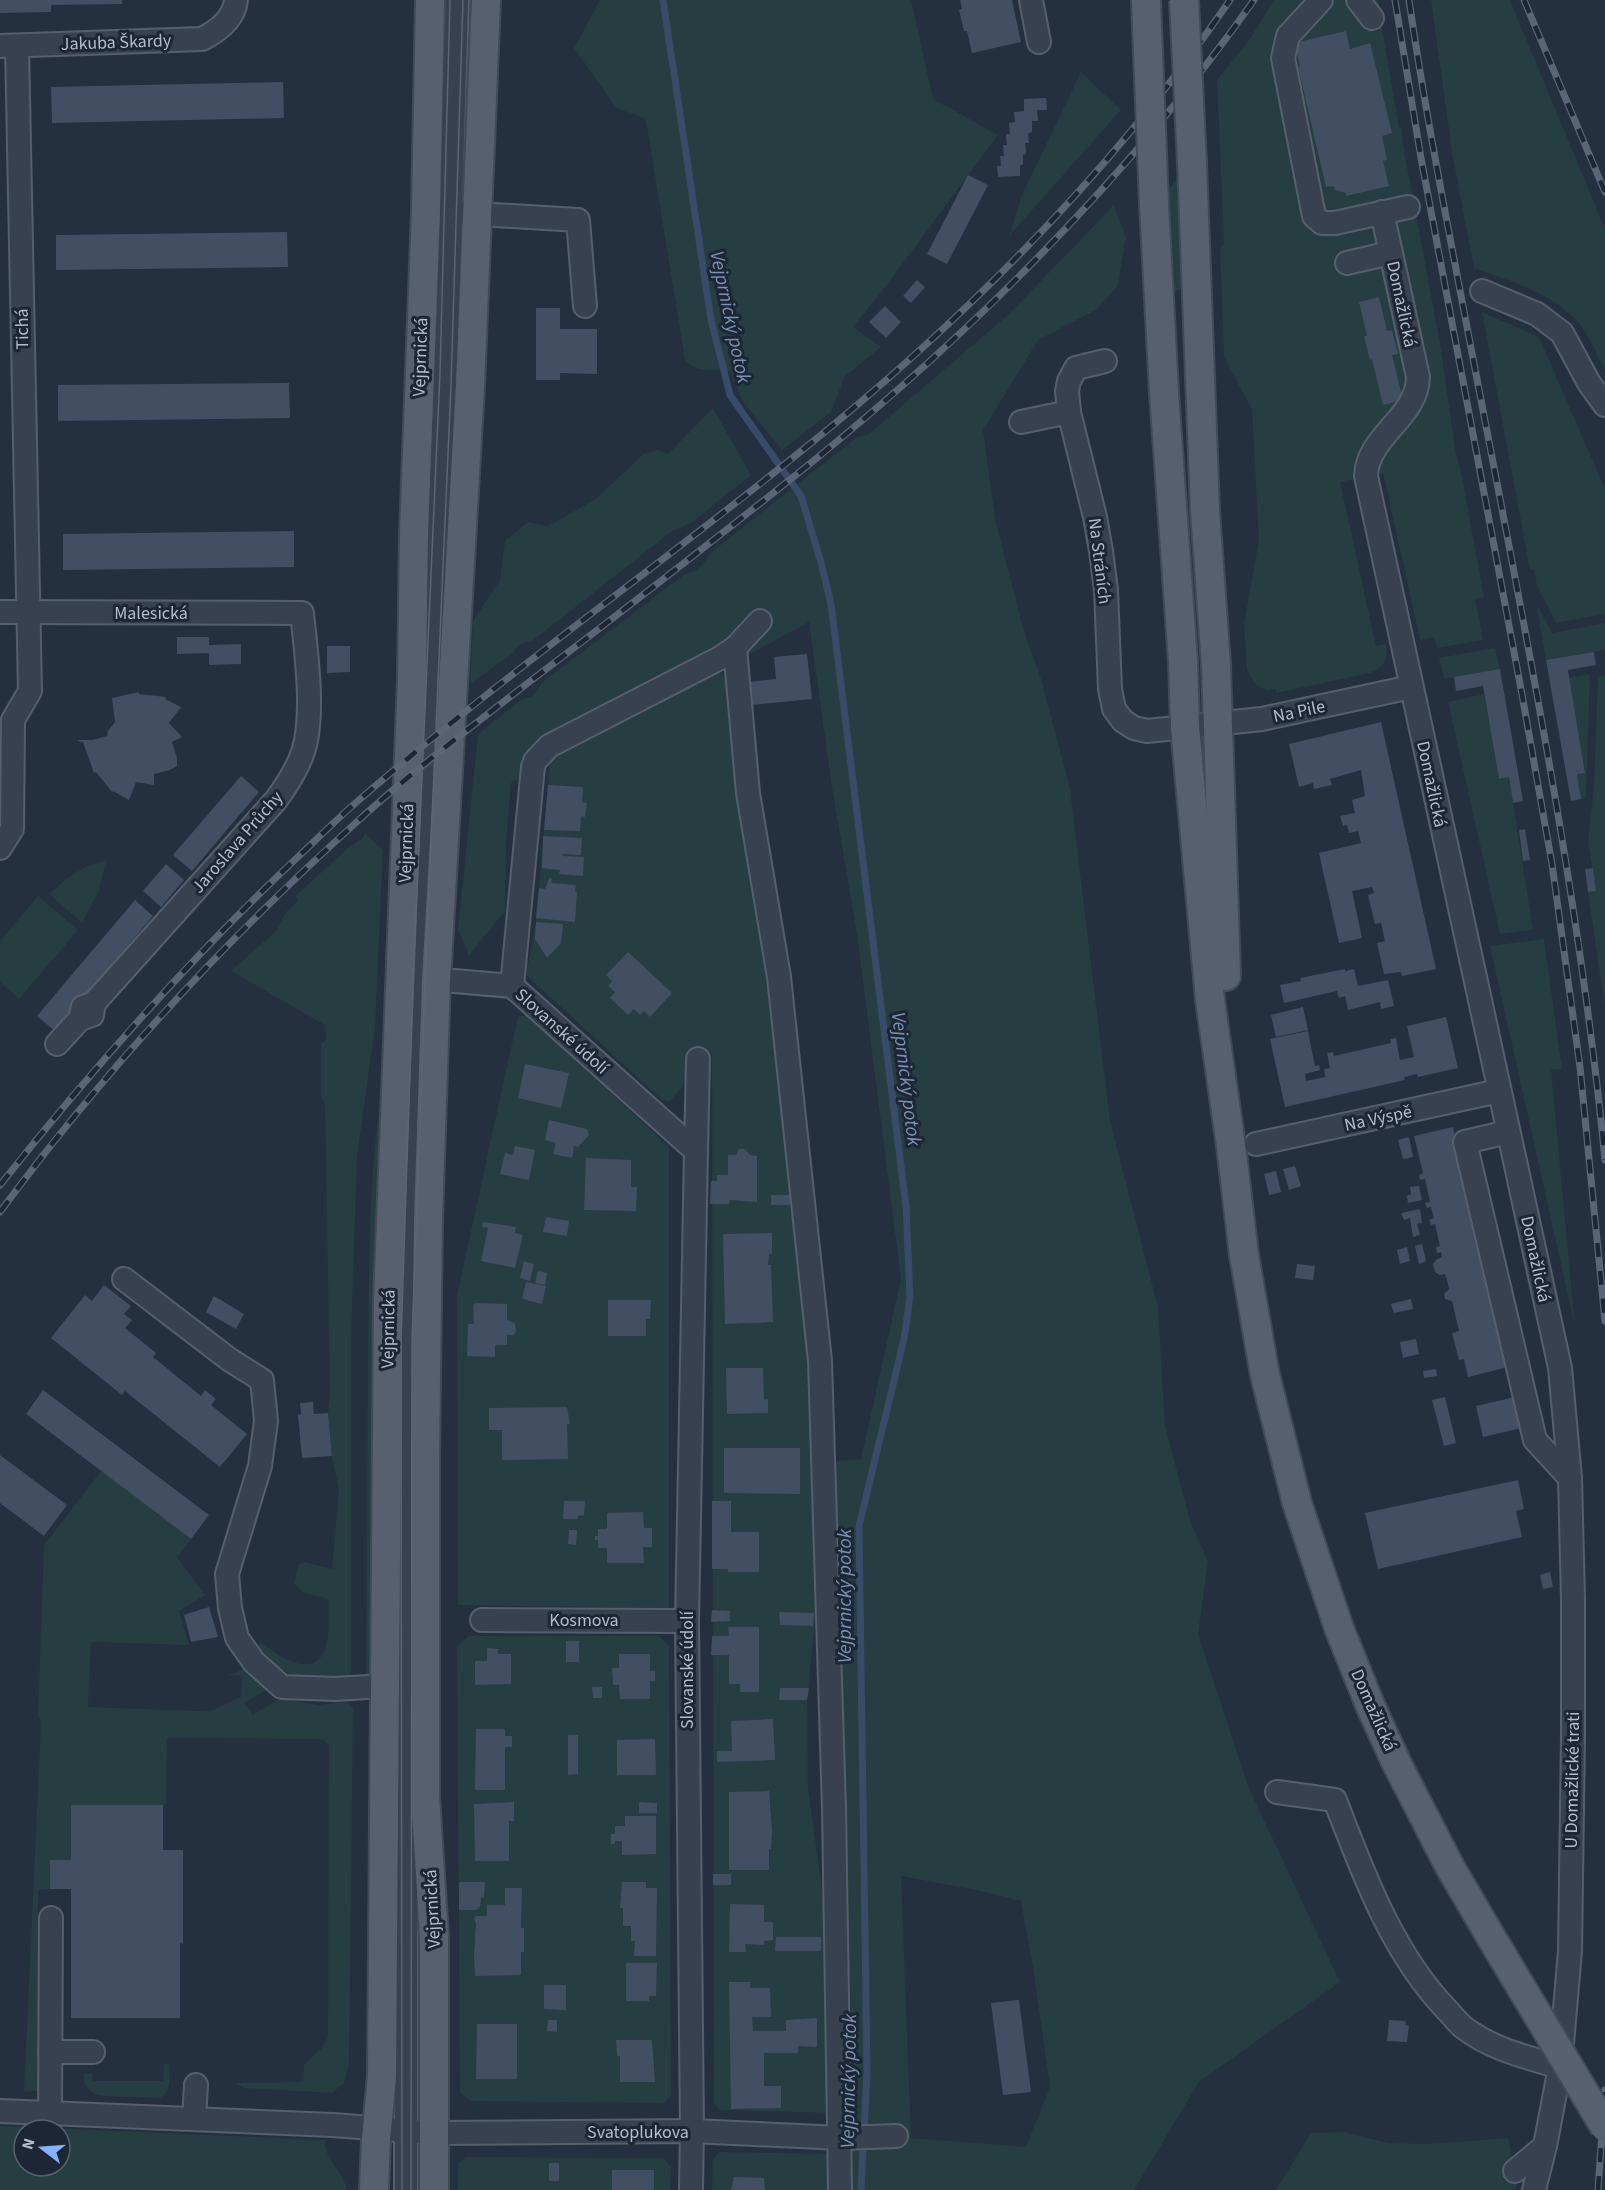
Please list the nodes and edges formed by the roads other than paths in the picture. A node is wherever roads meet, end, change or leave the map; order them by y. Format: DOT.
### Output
graph roads {
  1 [pos="236,0"];
  2 [pos="430,0"];
  3 [pos="457,0"];
  4 [pos="486,0"];
  5 [pos="1030,0"];
  6 [pos="1184,0"];
  7 [pos="1321,0"];
  8 [pos="1358,0"];
  9 [pos="1147,14"];
  10 [pos="1372,18"];
  11 [pos="1040,42"];
  12 [pos="9,46"];
  13 [pos="1408,207"];
  14 [pos="451,212"];
  15 [pos="1382,212"];
  16 [pos="1390,253"];
  17 [pos="1347,263"];
  18 [pos="1482,291"];
  19 [pos="585,306"];
  20 [pos="1105,361"];
  21 [pos="1605,405"];
  22 [pos="1069,412"];
  23 [pos="1021,422"];
  24 [pos="0,612"];
  25 [pos="27,612"];
  26 [pos="302,613"];
  27 [pos="760,621"];
  28 [pos="735,648"];
  29 [pos="1411,687"];
  30 [pos="7,720"];
  31 [pos="1217,724"];
  32 [pos="1185,727"];
  33 [pos="6,774"];
  34 [pos="0,848"];
  35 [pos="419,978"];
  36 [pos="512,986"];
  37 [pos="57,1044"];
  38 [pos="698,1059"];
  39 [pos="1499,1091"];
  40 [pos="1508,1132"];
  41 [pos="1244,1145"];
  42 [pos="696,1151"];
  43 [pos="124,1279"];
  44 [pos="1560,1368"];
  45 [pos="1570,1478"];
  46 [pos="482,1620"];
  47 [pos="687,1621"];
  48 [pos="405,1685"];
  49 [pos="1277,1792"];
  50 [pos="51,1918"];
  51 [pos="50,2052"];
  52 [pos="93,2052"];
  53 [pos="1560,2067"];
  54 [pos="196,2085"];
  55 [pos="0,2111"];
  56 [pos="50,2113"];
  57 [pos="194,2119"];
  58 [pos="1605,2127"];
  59 [pos="376,2128"];
  60 [pos="406,2131"];
  61 [pos="692,2131"];
  62 [pos="435,2133"];
  63 [pos="888,2136"];
  64 [pos="845,2137"];
  65 [pos="1545,2146"];
  66 [pos="1515,2171"];
  67 [pos="374,2190"];
  68 [pos="406,2190"];
  69 [pos="434,2190"];
  70 [pos="691,2190"];
  71 [pos="840,2190"];
  72 [pos="1534,2190"];
  1 -- 12 [label="street, Jakuba Škardy"];
  2 -- 14 [label="main road, Vejprnická"];
  3 -- 14 [label="street, Vejprnická"];
  4 -- 14 [label="main road, Vejprnická"];
  5 -- 11 [label="street"];
  6 -- 31 [label="main road, Domažlická, bridge"];
  7 -- 15 [label="street"];
  8 -- 10 [label="street"];
  9 -- 32 [label="main road, Domažlická, bridge"];
  12 -- 25 [label="street, Tichá"];
  13 -- 15 [label="street"];
  14 -- 19 [label="street"];
  14 -- 35 [label="main road, Vejprnická"];
  14 -- 35 [label="main road, Vejprnická"];
  15 -- 16 [label="street, Domažlická"];
  16 -- 17 [label="street"];
  16 -- 29 [label="street, Domažlická"];
  18 -- 21 [label="street"];
  20 -- 22 [label="street, Na Stráních"];
  22 -- 23 [label="street"];
  22 -- 32 [label="street, Na Stráních"];
  24 -- 25 [label="street, Malesická"];
  25 -- 26 [label="street, Malesická"];
  25 -- 30 [label="street, Tichá"];
  26 -- 37 [label="street, Jaroslava Průchy"];
  27 -- 28 [label="street"];
  28 -- 36 [label="street"];
  28 -- 64 [label="street"];
  29 -- 31 [label="street, Na Pile"];
  29 -- 39 [label="street, Domažlická"];
  30 -- 33 [label="street"];
  31 -- 32 [label="street, Na Pile"];
  31 -- 41 [label="main road, Domažlická"];
  32 -- 41 [label="main road, Domažlická"];
  33 -- 34 [label="street"];
  35 -- 36 [label="street, Slovanské údolí"];
  35 -- 48 [label="main road, Vejprnická"];
  35 -- 48 [label="main road, Vejprnická"];
  36 -- 42 [label="street, Slovanské údolí"];
  38 -- 42 [label="street, Slovanské údolí"];
  39 -- 40 [label="street, Domažlická"];
  39 -- 41 [label="street, Na Výspě"];
  40 -- 44 [label="street, Domažlická"];
  40 -- 45 [label="street"];
  41 -- 58 [label="main road, Domažlická, bridge"];
  42 -- 47 [label="street, Slovanské údolí"];
  43 -- 48 [label="street"];
  44 -- 45 [label="street, U Domažlické trati"];
  45 -- 53 [label="street, U Domažlické trati"];
  46 -- 47 [label="street, Kosmova"];
  47 -- 61 [label="street, Slovanské údolí"];
  48 -- 59 [label="main road, Vejprnická"];
  48 -- 60 [label="street, Vejprnická"];
  48 -- 62 [label="main road, Vejprnická"];
  49 -- 53 [label="street"];
  50 -- 51 [label="street"];
  51 -- 52 [label="street"];
  51 -- 56 [label="street"];
  53 -- 65 [label="street, U Domažlické trati"];
  54 -- 57 [label="street"];
  55 -- 56 [label="street"];
  56 -- 57 [label="street"];
  57 -- 59 [label="street"];
  59 -- 60 [label="street"];
  59 -- 67 [label="main road, Vejprnická"];
  60 -- 62 [label="street"];
  60 -- 68 [label="street, Vejprnická"];
  61 -- 62 [label="street, Svatoplukova"];
  61 -- 64 [label="street, Svatoplukova"];
  61 -- 70 [label="street, Slovanské údolí"];
  62 -- 69 [label="main road, Vejprnická"];
  63 -- 64 [label="street, Svatoplukova"];
  64 -- 71 [label="street"];
  65 -- 66 [label="street"];
  65 -- 72 [label="street, U Domažlické trati"];
}
